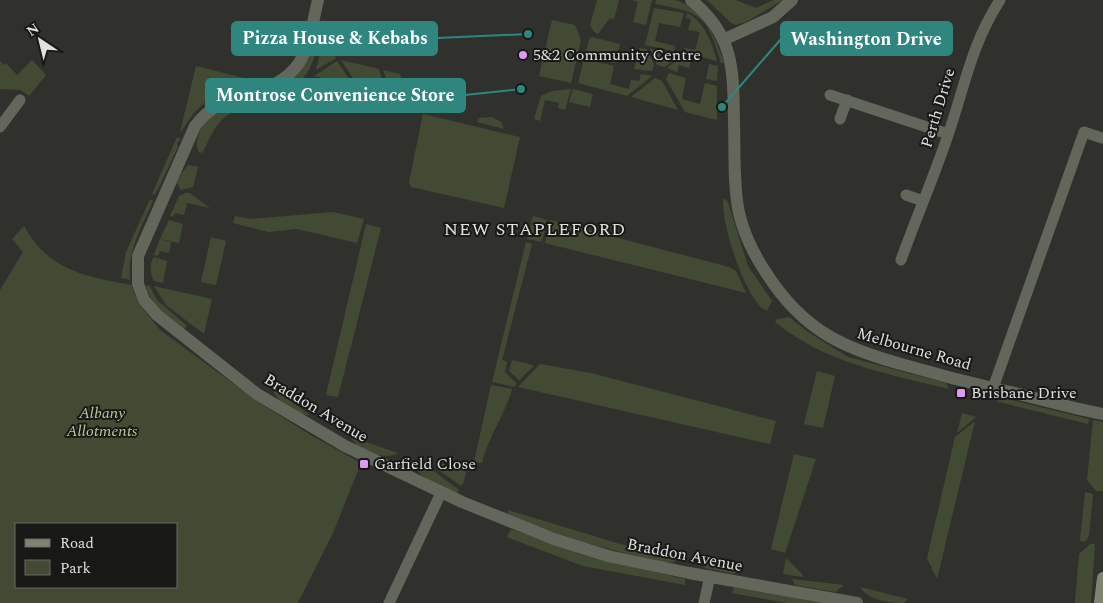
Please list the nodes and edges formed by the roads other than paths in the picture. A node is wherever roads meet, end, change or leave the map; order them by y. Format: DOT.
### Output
graph roads {
  1 [pos="318,0"];
  2 [pos="691,0"];
  3 [pos="792,0"];
  4 [pos="998,1"];
  5 [pos="725,39"];
  6 [pos="830,95"];
  7 [pos="20,100"];
  8 [pos="847,100"];
  9 [pos="840,120"];
  10 [pos="2,121"];
  11 [pos="948,134"];
  12 [pos="1102,138"];
  13 [pos="906,195"];
  14 [pos="923,201"];
  15 [pos="901,260"];
  16 [pos="993,388"];
  17 [pos="1103,414"];
  18 [pos="441,493"];
  19 [pos="710,576"];
  20 [pos="1103,578"];
  21 [pos="389,603"];
  22 [pos="704,603"];
  23 [pos="857,603"];
  24 [pos="1100,603"];
  1 -- 18 [label="street, Braddon Avenue"];
  2 -- 5 [label="street, Melbourne Road"];
  3 -- 5 [label="street"];
  4 -- 11 [label="street, Perth Drive"];
  5 -- 16 [label="street, Melbourne Road"];
  6 -- 8 [label="street"];
  7 -- 10 [label="street"];
  8 -- 9 [label="street"];
  8 -- 11 [label="street"];
  11 -- 14 [label="street, Perth Drive"];
  12 -- 16 [label="street"];
  13 -- 14 [label="street"];
  14 -- 15 [label="street, Perth Drive"];
  16 -- 17 [label="street, Melbourne Road"];
  18 -- 19 [label="street, Braddon Avenue"];
  18 -- 21 [label="street"];
  19 -- 22 [label="street"];
  19 -- 23 [label="street, Braddon Avenue"];
  20 -- 24 [label="main road"];
}
